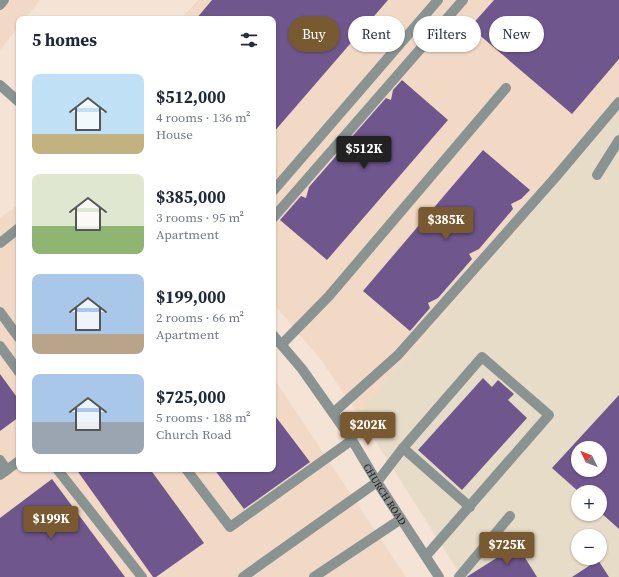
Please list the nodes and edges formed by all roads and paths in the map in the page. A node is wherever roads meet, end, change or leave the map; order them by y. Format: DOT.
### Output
graph roads {
  1 [pos="4,0"];
  2 [pos="438,0"];
  3 [pos="463,0"];
  4 [pos="0,5"];
  5 [pos="0,85"];
  6 [pos="506,88"];
  7 [pos="16,99"];
  8 [pos="619,102"];
  9 [pos="619,140"];
  10 [pos="598,175"];
  11 [pos="276,188"];
  12 [pos="276,215"];
  13 [pos="16,230"];
  14 [pos="0,243"];
  15 [pos="0,312"];
  16 [pos="16,334"];
  17 [pos="276,338"];
  18 [pos="282,344"];
  19 [pos="0,346"];
  20 [pos="16,368"];
  21 [pos="332,413"];
  22 [pos="352,440"];
  23 [pos="403,448"];
  24 [pos="0,460"];
  25 [pos="16,463"];
  26 [pos="60,472"];
  27 [pos="188,472"];
  28 [pos="4,473"];
  29 [pos="377,482"];
  30 [pos="470,506"];
  31 [pos="510,516"];
  32 [pos="401,519"];
  33 [pos="426,556"];
  34 [pos="142,577"];
  35 [pos="243,577"];
  36 [pos="314,577"];
  37 [pos="439,577"];
  38 [pos="459,577"];
  1 -- 4 [label="street"];
  2 -- 11 [label="street"];
  3 -- 12 [label="street"];
  5 -- 7 [label="street"];
  6 -- 18 [label="street"];
  8 -- 21 [label="street"];
  9 -- 10 [label="street"];
  13 -- 14 [label="street"];
  15 -- 16 [label="street"];
  17 -- 18 [label="street, CHURCH ROAD"];
  18 -- 21 [label="street, CHURCH ROAD"];
  19 -- 20 [label="street"];
  21 -- 22 [label="street, CHURCH ROAD"];
  22 -- 27 [label="street"];
  22 -- 29 [label="street, CHURCH ROAD"];
  23 -- 29 [label="street"];
  23 -- 30 [label="street"];
  23 -- 30 [label="street"];
  24 -- 28 [label="street"];
  25 -- 28 [label="street"];
  26 -- 34 [label="street"];
  29 -- 32 [label="street, CHURCH ROAD"];
  29 -- 35 [label="street"];
  30 -- 33 [label="street"];
  31 -- 38 [label="street"];
  32 -- 33 [label="street, CHURCH ROAD"];
  32 -- 36 [label="street"];
  33 -- 37 [label="street, CHURCH ROAD"];
}
